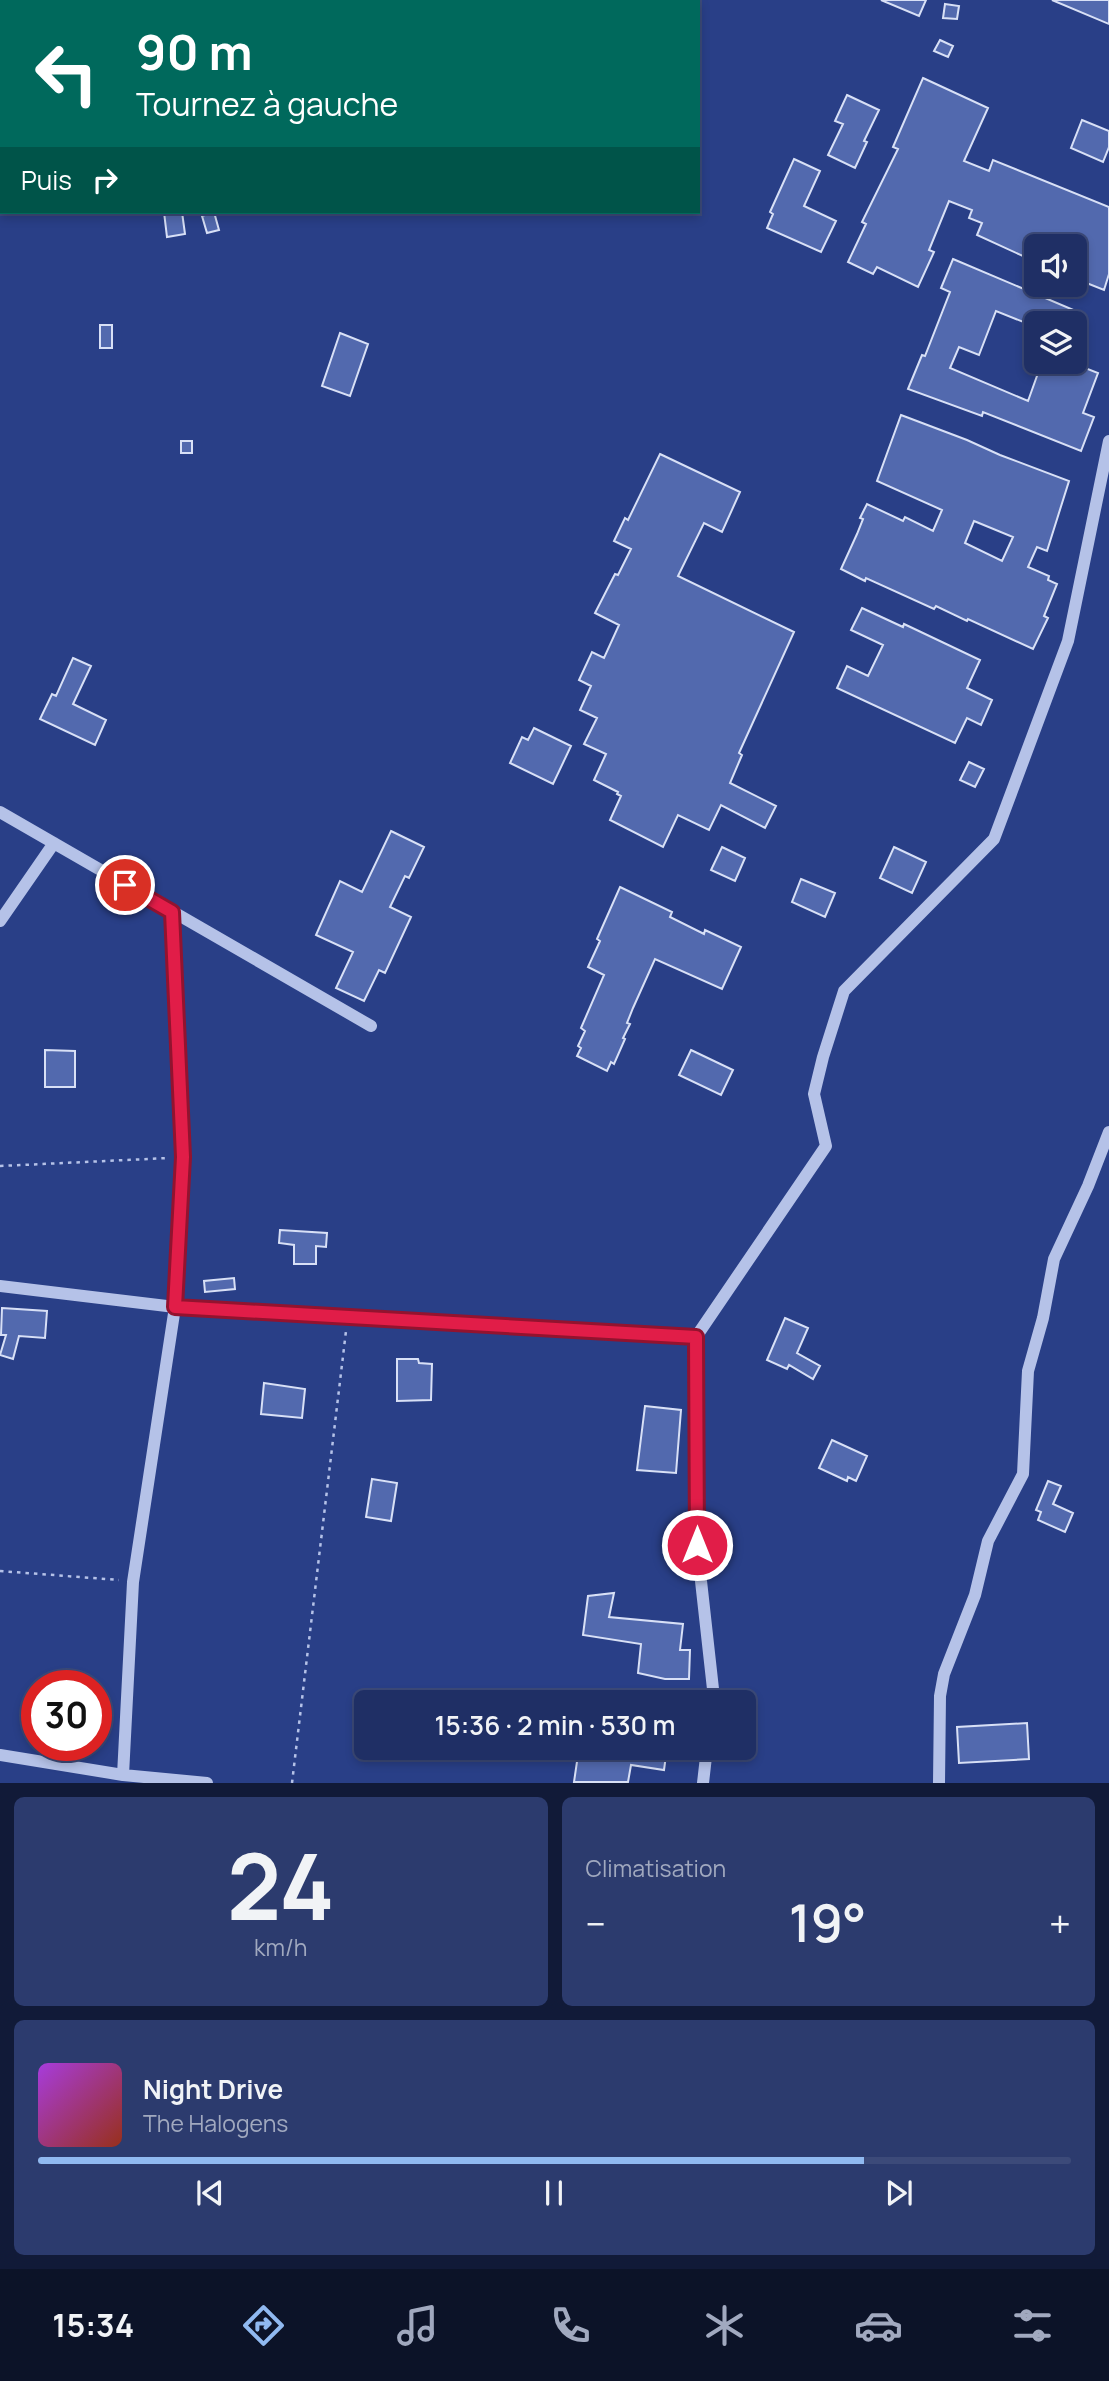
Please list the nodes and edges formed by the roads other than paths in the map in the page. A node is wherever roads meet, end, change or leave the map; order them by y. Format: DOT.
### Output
graph roads {
  1 [pos="1109,441"];
  2 [pos="1107,458"];
  3 [pos="0,811"];
  4 [pos="54,844"];
  5 [pos="172,912"];
  6 [pos="0,921"];
  7 [pos="371,1027"];
  8 [pos="1109,1132"];
  9 [pos="0,1286"];
  10 [pos="175,1307"];
  11 [pos="696,1337"];
  12 [pos="713,1690"];
  13 [pos="0,1755"];
  14 [pos="706,1760"];
  15 [pos="123,1774"];
  16 [pos="207,1783"];
  17 [pos="703,1783"];
  18 [pos="939,1783"];
  1 -- 2 [label="street"];
  2 -- 11 [label="street"];
  3 -- 4 [label="street"];
  4 -- 5 [label="street"];
  4 -- 6 [label="street"];
  5 -- 7 [label="street"];
  5 -- 10 [label="street"];
  8 -- 18 [label="street"];
  9 -- 10 [label="street"];
  10 -- 11 [label="street"];
  10 -- 15 [label="street"];
  11 -- 12 [label="street"];
  13 -- 15 [label="street"];
  14 -- 17 [label="street"];
  15 -- 16 [label="street"];
}
